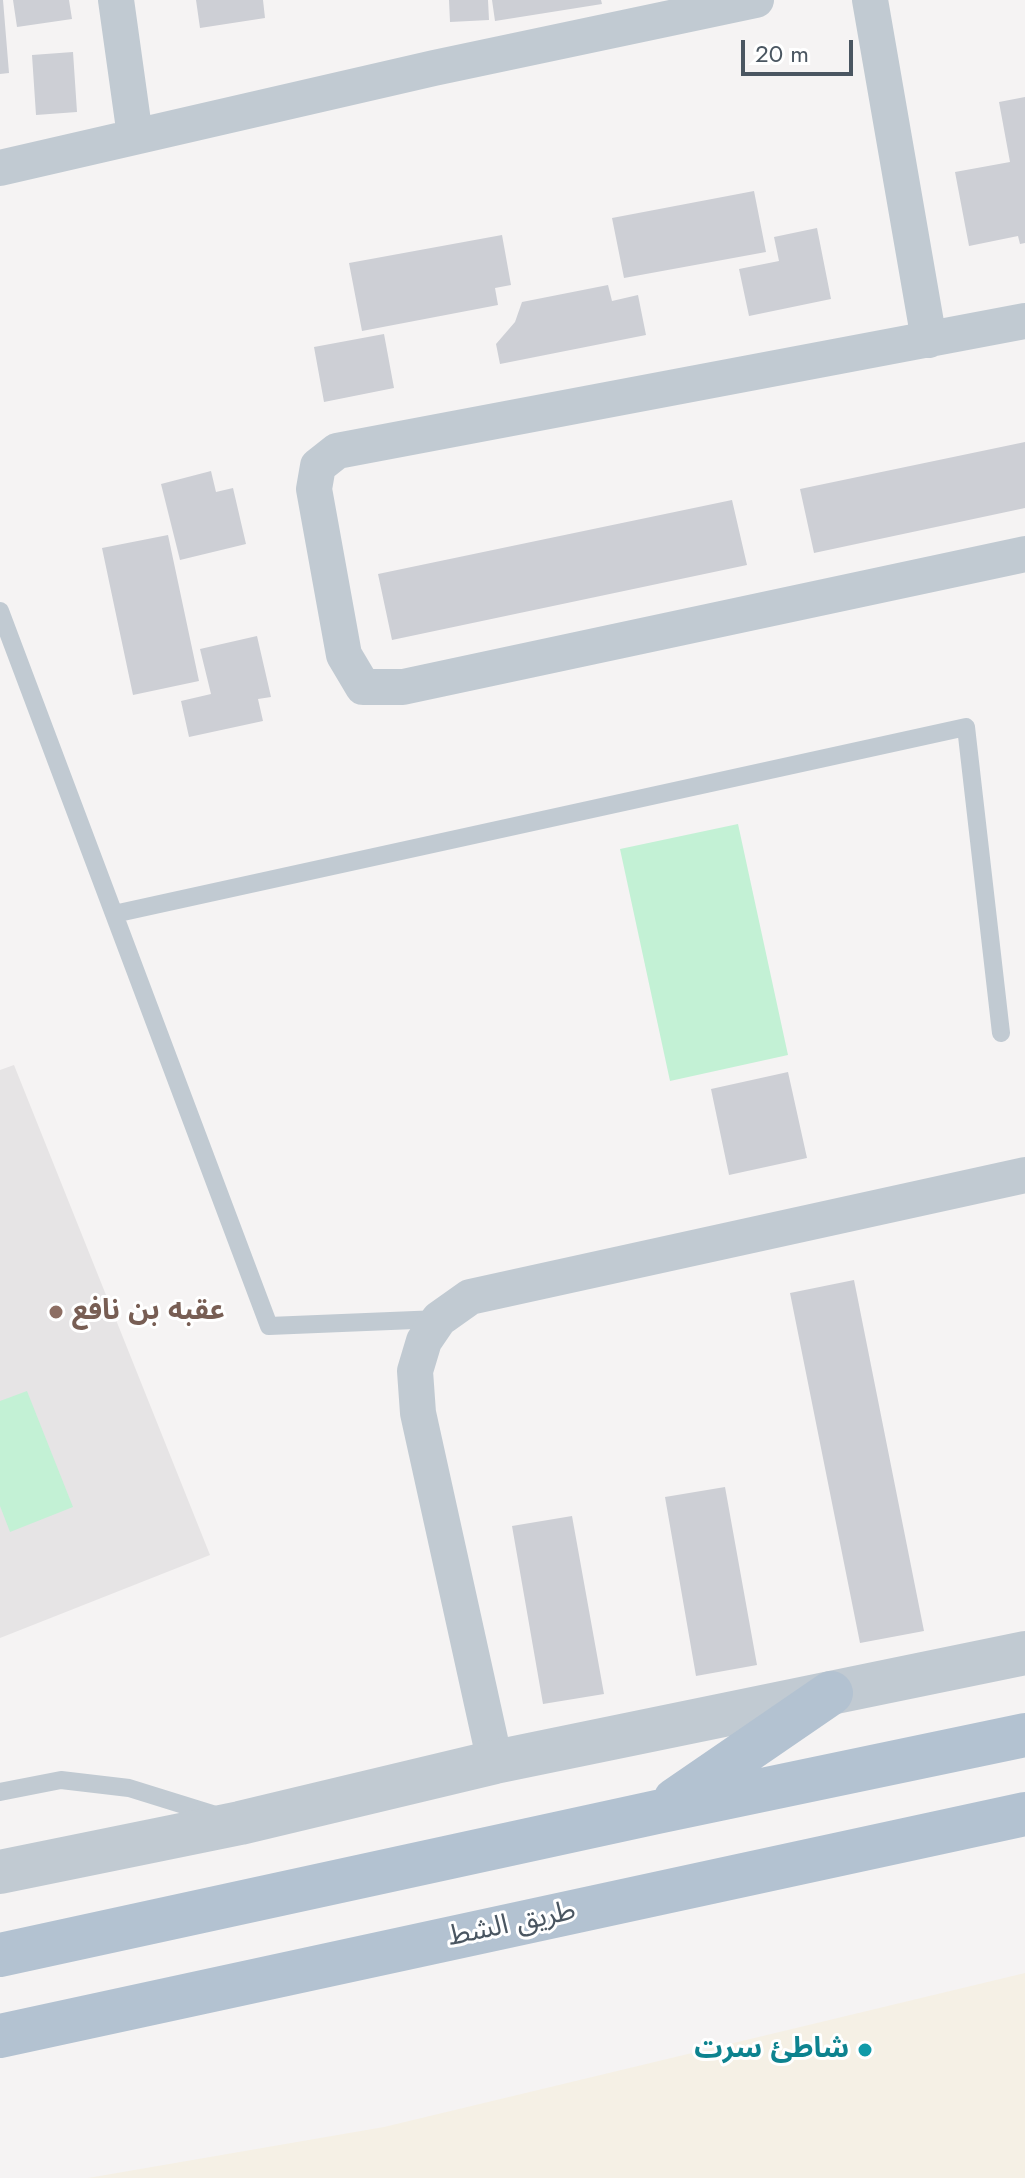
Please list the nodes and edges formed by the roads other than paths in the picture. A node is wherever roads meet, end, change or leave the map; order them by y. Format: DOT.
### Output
graph roads {
  1 [pos="116,0"];
  2 [pos="756,0"];
  3 [pos="870,0"];
  4 [pos="135,136"];
  5 [pos="0,168"];
  6 [pos="1025,321"];
  7 [pos="929,340"];
  8 [pos="1025,554"];
  9 [pos="0,611"];
  10 [pos="114,914"];
  11 [pos="1001,1033"];
  12 [pos="1025,1175"];
  13 [pos="439,1319"];
  14 [pos="1025,1653"];
  15 [pos="831,1693"];
  16 [pos="1025,1735"];
  17 [pos="495,1762"];
  18 [pos="0,1792"];
  19 [pos="657,1812"];
  20 [pos="1025,1814"];
  21 [pos="240,1823"];
  22 [pos="0,1872"];
  23 [pos="0,1955"];
  24 [pos="0,2036"];
  1 -- 4 [label="street"];
  2 -- 4 [label="street"];
  3 -- 7 [label="street"];
  4 -- 5 [label="street"];
  6 -- 7 [label="street"];
  7 -- 8 [label="street"];
  9 -- 10 [label="lane"];
  10 -- 11 [label="lane"];
  10 -- 13 [label="lane"];
  12 -- 13 [label="street"];
  13 -- 17 [label="street"];
  14 -- 15 [label="street"];
  15 -- 17 [label="street"];
  15 -- 19 [label="main road"];
  16 -- 19 [label="main road"];
  17 -- 21 [label="street"];
  18 -- 21 [label="lane"];
  19 -- 23 [label="main road"];
  20 -- 24 [label="main road, طريق الشط"];
  21 -- 22 [label="street"];
}
